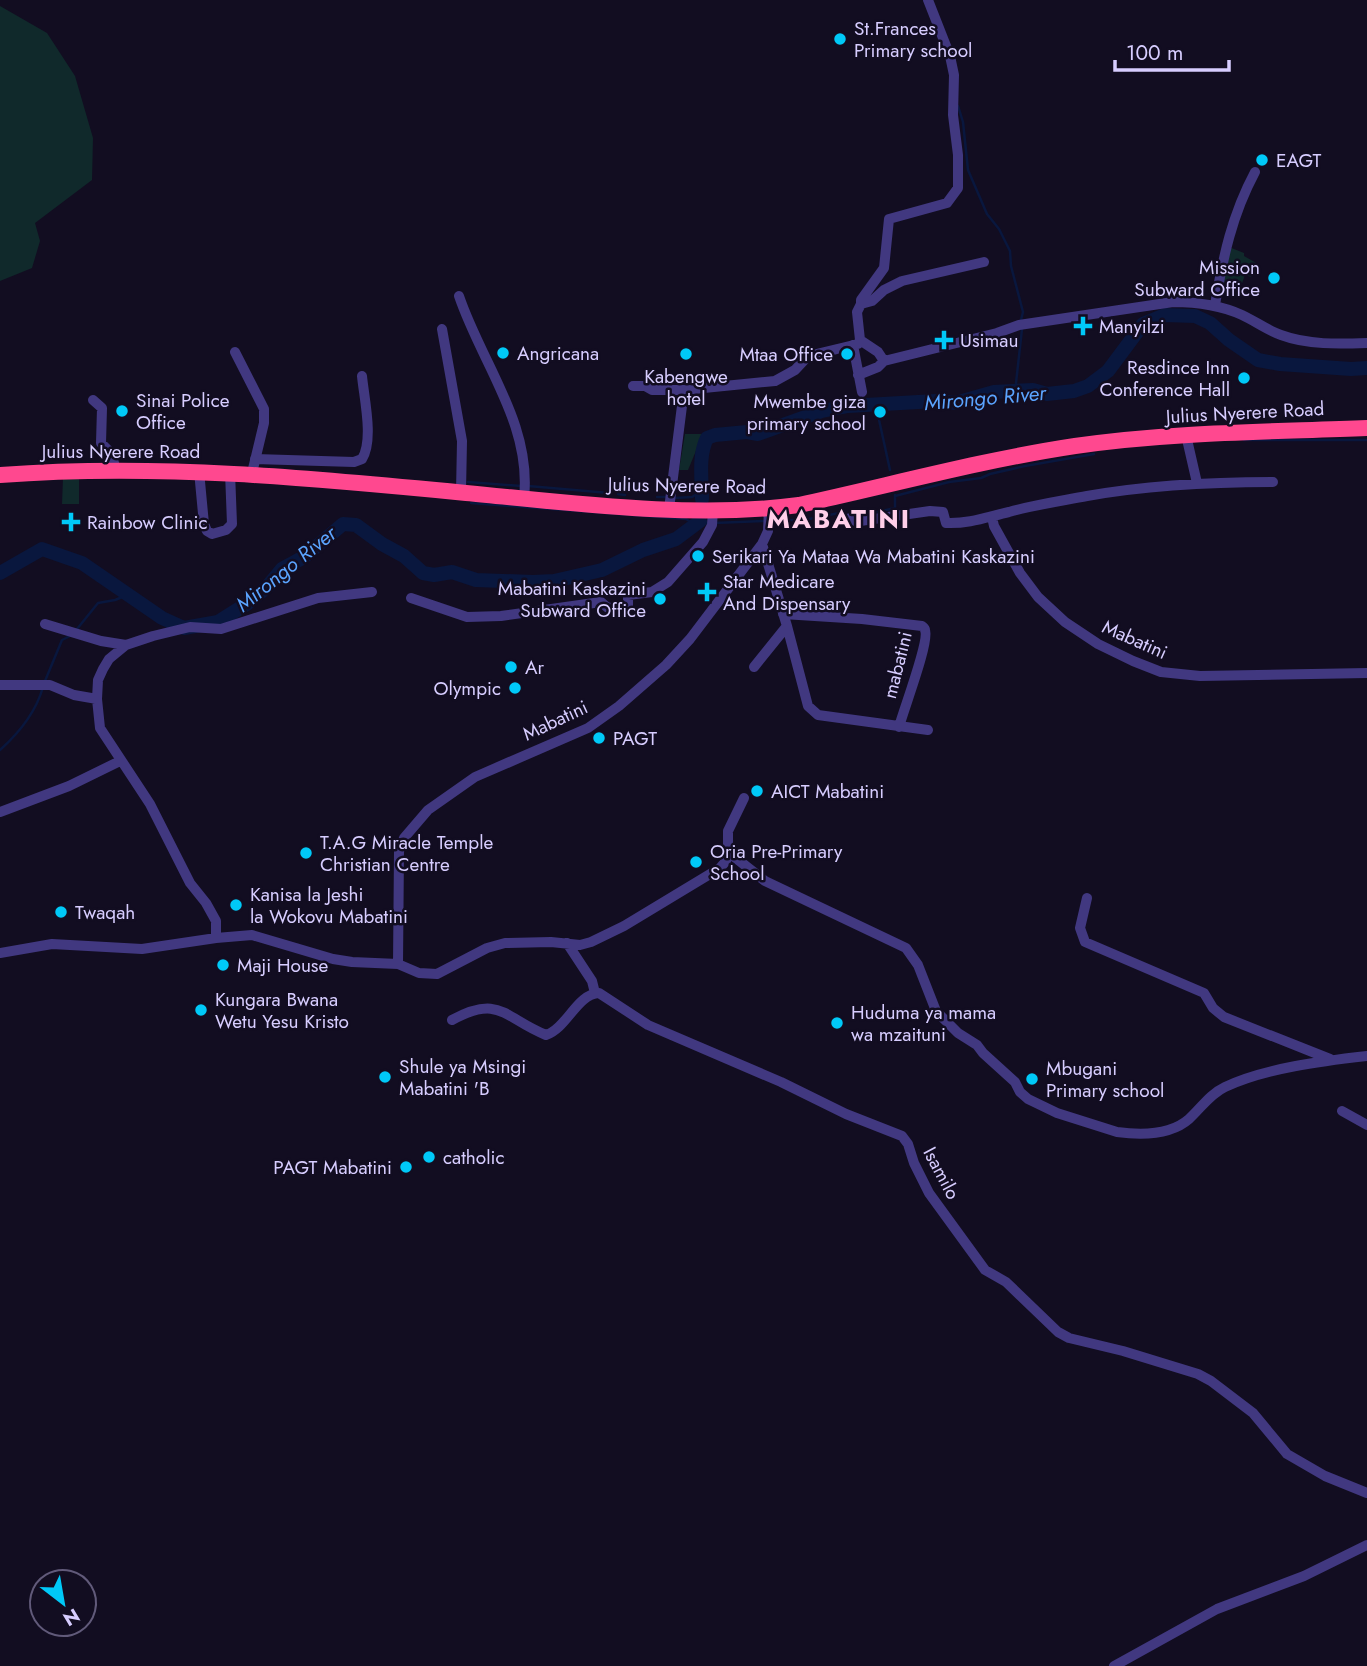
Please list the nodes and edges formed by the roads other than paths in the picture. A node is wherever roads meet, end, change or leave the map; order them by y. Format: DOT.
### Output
graph roads {
  1 [pos="928,0"];
  2 [pos="1255,172"];
  3 [pos="984,262"];
  4 [pos="459,296"];
  5 [pos="861,304"];
  6 [pos="1215,305"];
  7 [pos="442,329"];
  8 [pos="857,343"];
  9 [pos="1367,343"];
  10 [pos="235,352"];
  11 [pos="884,360"];
  12 [pos="858,375"];
  13 [pos="362,376"];
  14 [pos="633,386"];
  15 [pos="684,390"];
  16 [pos="862,392"];
  17 [pos="93,400"];
  18 [pos="1367,428"];
  19 [pos="1186,435"];
  20 [pos="346,460"];
  21 [pos="253,466"];
  22 [pos="116,470"];
  23 [pos="199,471"];
  24 [pos="230,472"];
  25 [pos="0,475"];
  26 [pos="339,482"];
  27 [pos="1197,482"];
  28 [pos="1273,482"];
  29 [pos="525,490"];
  30 [pos="461,492"];
  31 [pos="669,509"];
  32 [pos="769,509"];
  33 [pos="992,517"];
  34 [pos="713,518"];
  35 [pos="842,520"];
  36 [pos="762,544"];
  37 [pos="372,592"];
  38 [pos="411,598"];
  39 [pos="783,614"];
  40 [pos="45,624"];
  41 [pos="787,626"];
  42 [pos="126,645"];
  43 [pos="754,667"];
  44 [pos="1367,673"];
  45 [pos="0,685"];
  46 [pos="97,699"];
  47 [pos="900,727"];
  48 [pos="928,730"];
  49 [pos="120,761"];
  50 [pos="744,798"];
  51 [pos="0,812"];
  52 [pos="728,852"];
  53 [pos="1087,898"];
  54 [pos="216,938"];
  55 [pos="567,943"];
  56 [pos="0,953"];
  57 [pos="398,964"];
  58 [pos="595,993"];
  59 [pos="452,1020"];
  60 [pos="1367,1056"];
  61 [pos="1333,1059"];
  62 [pos="1342,1111"];
  63 [pos="1367,1125"];
  64 [pos="1367,1493"];
  65 [pos="1367,1545"];
  66 [pos="1114,1666"];
  1 -- 5 [label="street"];
  2 -- 6 [label="street"];
  3 -- 5 [label="street"];
  4 -- 29 [label="street"];
  5 -- 8 [label="street"];
  6 -- 9 [label="street"];
  6 -- 11 [label="street"];
  7 -- 30 [label="street"];
  8 -- 11 [label="street"];
  8 -- 12 [label="street"];
  8 -- 15 [label="street"];
  10 -- 21 [label="street"];
  11 -- 12 [label="street"];
  12 -- 16 [label="street"];
  13 -- 20 [label="street"];
  14 -- 15 [label="street"];
  15 -- 31 [label="street"];
  17 -- 22 [label="street"];
  18 -- 19 [label="highway, Julius Nyerere Road"];
  19 -- 27 [label="street"];
  19 -- 32 [label="highway, Julius Nyerere Road"];
  20 -- 21 [label="street"];
  20 -- 26 [label="street"];
  21 -- 24 [label="highway, Julius Nyerere Road"];
  21 -- 26 [label="highway, Julius Nyerere Road"];
  22 -- 23 [label="highway, Julius Nyerere Road"];
  22 -- 25 [label="highway, Julius Nyerere Road"];
  23 -- 24 [label="highway, Julius Nyerere Road"];
  23 -- 24 [label="street"];
  26 -- 30 [label="highway, Julius Nyerere Road"];
  27 -- 28 [label="street"];
  27 -- 33 [label="street"];
  29 -- 30 [label="highway, Julius Nyerere Road"];
  29 -- 31 [label="highway, Julius Nyerere Road"];
  31 -- 34 [label="highway, Julius Nyerere Road"];
  32 -- 34 [label="highway, Julius Nyerere Road"];
  32 -- 36 [label="street, Mabatini"];
  33 -- 35 [label="street"];
  33 -- 44 [label="street, Mabatini"];
  34 -- 38 [label="street"];
  36 -- 39 [label="street"];
  36 -- 57 [label="street, Mabatini"];
  37 -- 42 [label="street"];
  39 -- 41 [label="street"];
  39 -- 47 [label="street, mabatini"];
  40 -- 42 [label="street"];
  41 -- 43 [label="street"];
  41 -- 47 [label="street"];
  42 -- 46 [label="street"];
  45 -- 46 [label="street"];
  46 -- 49 [label="street"];
  47 -- 48 [label="street"];
  49 -- 51 [label="street"];
  49 -- 54 [label="street"];
  50 -- 52 [label="street"];
  52 -- 55 [label="street"];
  52 -- 61 [label="street"];
  53 -- 61 [label="street"];
  54 -- 56 [label="street"];
  54 -- 57 [label="street"];
  55 -- 57 [label="street"];
  55 -- 58 [label="street"];
  58 -- 59 [label="street"];
  58 -- 64 [label="street, Isamilo"];
  60 -- 61 [label="street"];
  62 -- 63 [label="street"];
  65 -- 66 [label="street"];
}
